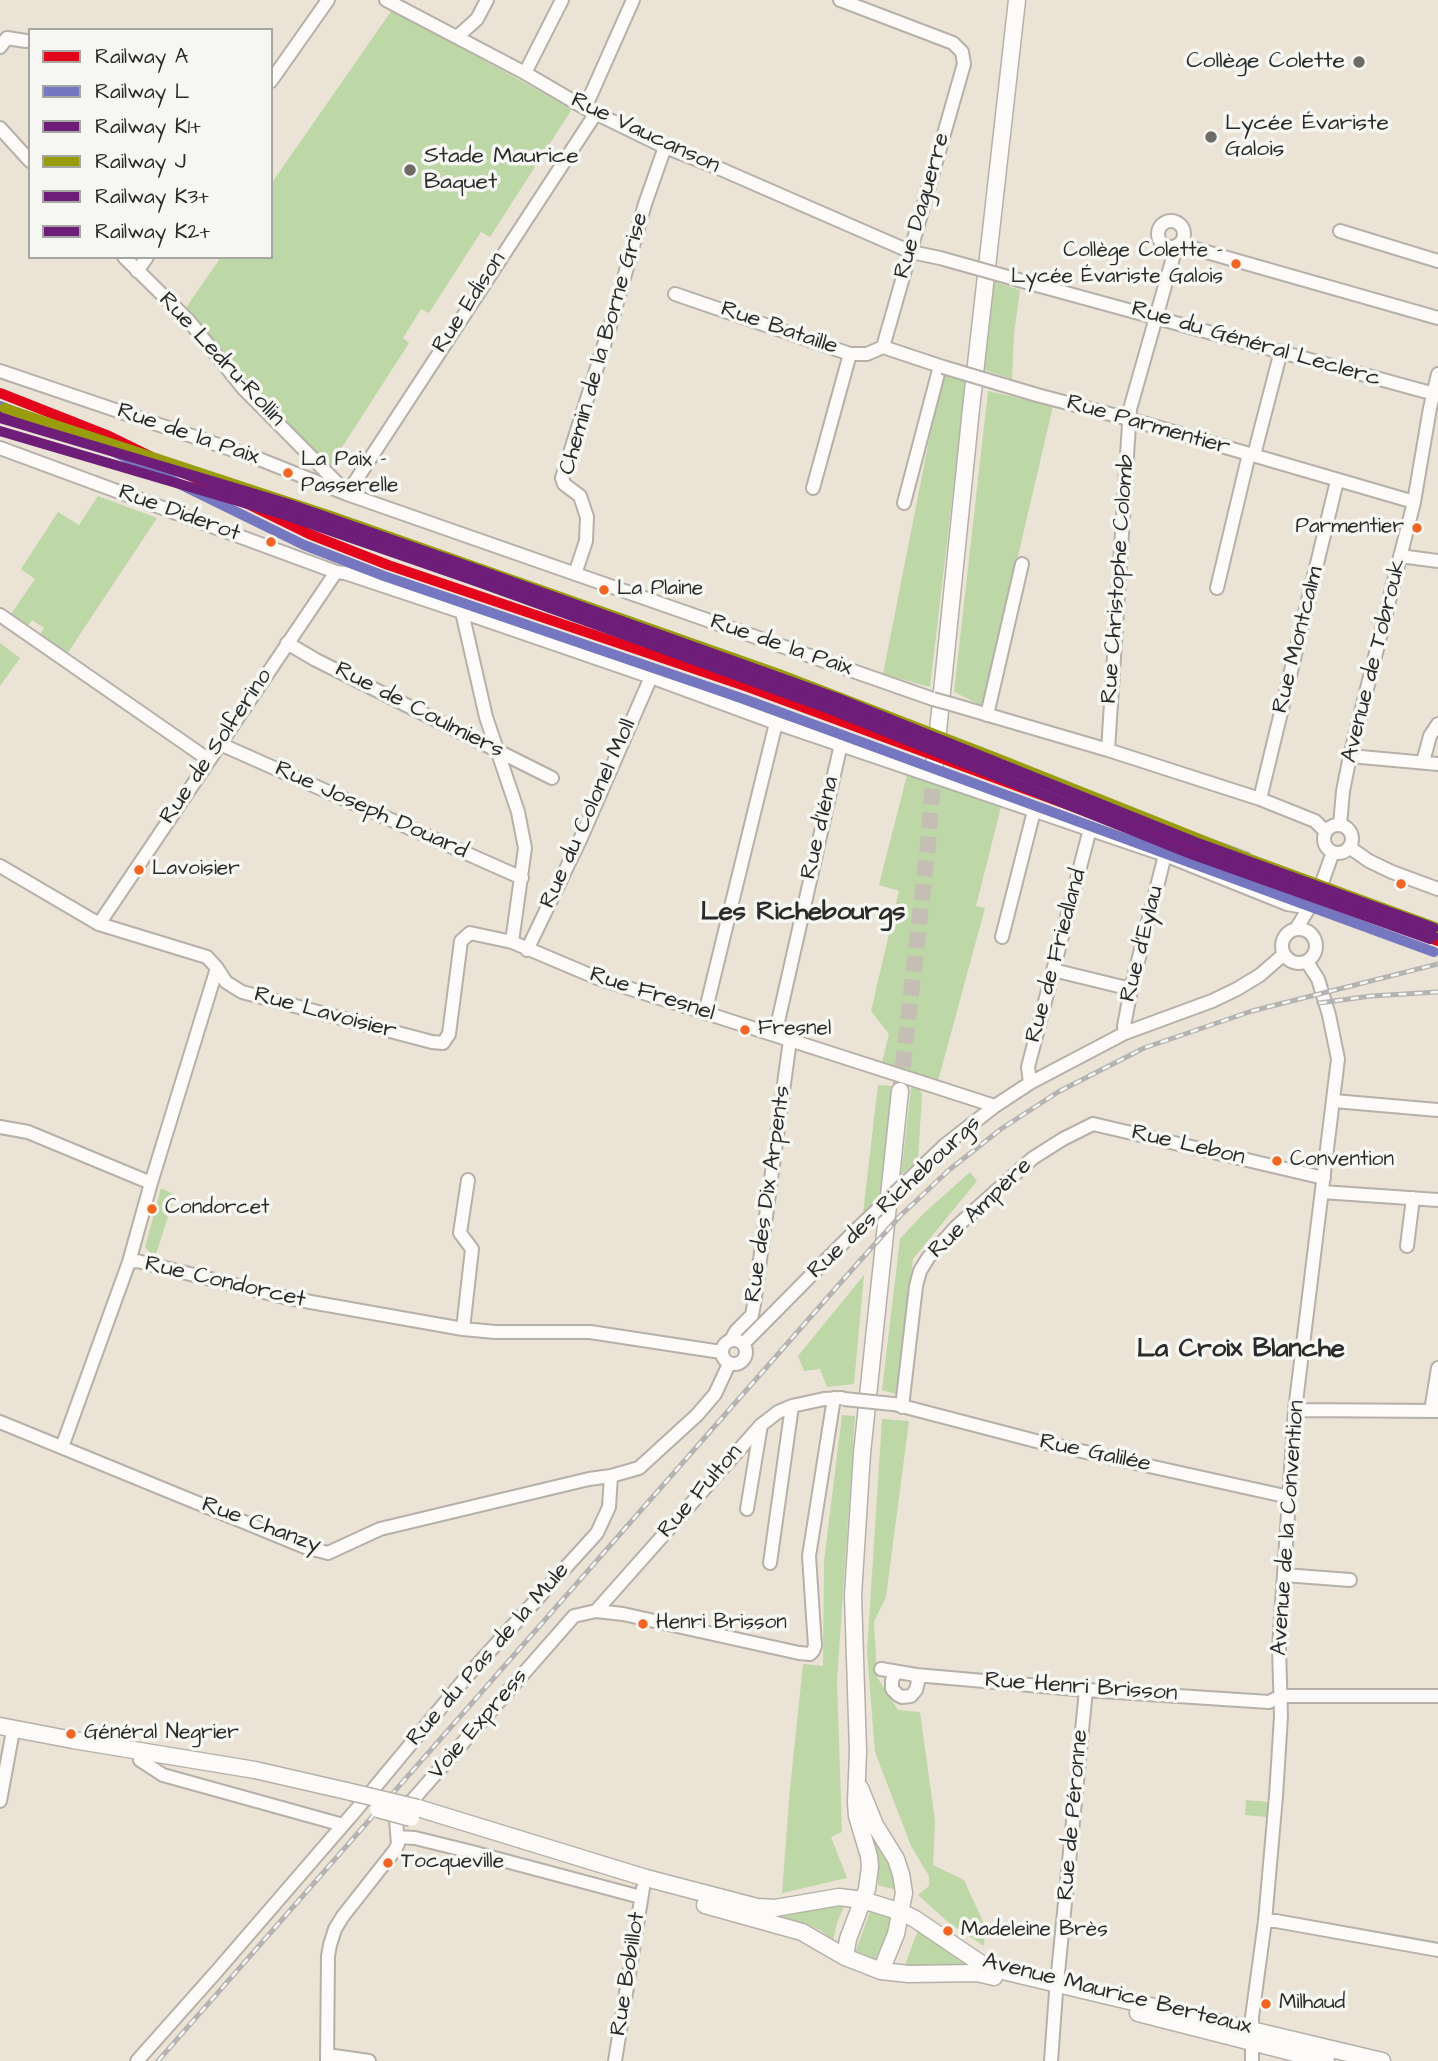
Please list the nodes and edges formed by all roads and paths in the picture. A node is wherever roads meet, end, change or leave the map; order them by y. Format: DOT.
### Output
graph roads {
  1 [pos="328,0"];
  2 [pos="386,0"];
  3 [pos="486,0"];
  4 [pos="562,0"];
  5 [pos="633,0"];
  6 [pos="840,0"];
  7 [pos="1017,0"];
  8 [pos="875,6"];
  9 [pos="457,37"];
  10 [pos="26,41"];
  11 [pos="0,47"];
  12 [pos="525,74"];
  13 [pos="273,77"];
  14 [pos="590,111"];
  15 [pos="0,128"];
  16 [pos="665,147"];
  17 [pos="28,159"];
  18 [pos="1340,232"];
  19 [pos="911,252"];
  20 [pos="126,259"];
  21 [pos="146,259"];
  22 [pos="1438,261"];
  23 [pos="137,271"];
  24 [pos="675,294"];
  25 [pos="1156,317"];
  26 [pos="1438,318"];
  27 [pos="883,347"];
  28 [pos="1280,351"];
  29 [pos="850,354"];
  30 [pos="942,366"];
  31 [pos="0,371"];
  32 [pos="1438,374"];
  33 [pos="1436,395"];
  34 [pos="1129,419"];
  35 [pos="0,448"];
  36 [pos="1251,454"];
  37 [pos="322,478"];
  38 [pos="1337,481"];
  39 [pos="813,488"];
  40 [pos="347,494"];
  41 [pos="1414,502"];
  42 [pos="904,503"];
  43 [pos="1400,556"];
  44 [pos="1438,561"];
  45 [pos="1022,564"];
  46 [pos="336,572"];
  47 [pos="575,574"];
  48 [pos="1217,588"];
  49 [pos="461,612"];
  50 [pos="0,615"];
  51 [pos="287,643"];
  52 [pos="651,677"];
  53 [pos="987,715"];
  54 [pos="776,723"];
  55 [pos="1438,724"];
  56 [pos="220,744"];
  57 [pos="841,744"];
  58 [pos="496,750"];
  59 [pos="1108,750"];
  60 [pos="1350,756"];
  61 [pos="209,760"];
  62 [pos="1423,762"];
  63 [pos="1438,764"];
  64 [pos="934,770"];
  65 [pos="552,778"];
  66 [pos="1261,799"];
  67 [pos="1034,811"];
  68 [pos="1340,825"];
  69 [pos="1090,829"];
  70 [pos="1326,832"];
  71 [pos="1349,848"];
  72 [pos="1165,855"];
  73 [pos="1331,857"];
  74 [pos="0,866"];
  75 [pos="522,878"];
  76 [pos="1438,889"];
  77 [pos="1312,905"];
  78 [pos="99,924"];
  79 [pos="1296,929"];
  80 [pos="470,933"];
  81 [pos="1310,933"];
  82 [pos="1002,937"];
  83 [pos="512,942"];
  84 [pos="527,950"];
  85 [pos="1283,955"];
  86 [pos="1307,961"];
  87 [pos="217,968"];
  88 [pos="1053,970"];
  89 [pos="1131,989"];
  90 [pos="705,1013"];
  91 [pos="1125,1033"];
  92 [pos="775,1035"];
  93 [pos="790,1040"];
  94 [pos="1030,1083"];
  95 [pos="900,1091"];
  96 [pos="1334,1101"];
  97 [pos="995,1106"];
  98 [pos="1438,1110"];
  99 [pos="1093,1124"];
  100 [pos="0,1127"];
  101 [pos="1324,1178"];
  102 [pos="468,1180"];
  103 [pos="151,1183"];
  104 [pos="1322,1192"];
  105 [pos="1413,1198"];
  106 [pos="1438,1200"];
  107 [pos="1408,1246"];
  108 [pos="129,1262"];
  109 [pos="752,1311"];
  110 [pos="771,1315"];
  111 [pos="463,1329"];
  112 [pos="737,1342"];
  113 [pos="721,1352"];
  114 [pos="729,1364"];
  115 [pos="1438,1368"];
  116 [pos="834,1398"];
  117 [pos="897,1405"];
  118 [pos="792,1406"];
  119 [pos="1295,1410"];
  120 [pos="1434,1411"];
  121 [pos="0,1422"];
  122 [pos="761,1424"];
  123 [pos="62,1447"];
  124 [pos="611,1476"];
  125 [pos="1289,1497"];
  126 [pos="747,1509"];
  127 [pos="770,1563"];
  128 [pos="1284,1575"];
  129 [pos="1350,1580"];
  130 [pos="596,1611"];
  131 [pos="881,1669"];
  132 [pos="896,1672"];
  133 [pos="916,1675"];
  134 [pos="1086,1690"];
  135 [pos="1281,1696"];
  136 [pos="1438,1696"];
  137 [pos="4,1732"];
  138 [pos="140,1760"];
  139 [pos="858,1782"];
  140 [pos="350,1796"];
  141 [pos="0,1801"];
  142 [pos="415,1813"];
  143 [pos="343,1825"];
  144 [pos="398,1837"];
  145 [pos="640,1892"];
  146 [pos="863,1900"];
  147 [pos="901,1912"];
  148 [pos="1265,1921"];
  149 [pos="1438,1950"];
  150 [pos="845,1957"];
  151 [pos="881,1970"];
  152 [pos="1057,1987"];
  153 [pos="1252,2030"];
  154 [pos="327,2058"];
  155 [pos="137,2061"];
  156 [pos="369,2061"];
  157 [pos="615,2061"];
  158 [pos="1051,2061"];
  159 [pos="1252,2061"];
  160 [pos="1326,2061"];
  161 [pos="1382,2061"];
  1 -- 13 [label="street"];
  2 -- 9 [label="street, Rue Vaucanson"];
  3 -- 9 [label="street"];
  4 -- 12 [label="street"];
  5 -- 14 [label="street, Rue Edison"];
  6 -- 8 [label="street"];
  7 -- 64 [label="main road"];
  8 -- 19 [label="street, Rue Daguerre"];
  9 -- 12 [label="street, Rue Vaucanson"];
  10 -- 11 [label="street"];
  12 -- 14 [label="street, Rue Vaucanson"];
  14 -- 16 [label="street, Rue Vaucanson"];
  14 -- 40 [label="street, Rue Edison"];
  15 -- 17 [label="street"];
  16 -- 19 [label="street, Rue Vaucanson"];
  16 -- 47 [label="street, Chemin de la Borne Grise"];
  18 -- 22 [label="street"];
  19 -- 25 [label="street, Rue du Général Leclerc, bridge"];
  19 -- 27 [label="street, Rue Daguerre"];
  20 -- 23 [label="street, Rue Ledru-Rollin"];
  21 -- 23 [label="street"];
  23 -- 37 [label="street, Rue Ledru-Rollin"];
  24 -- 29 [label="street, Rue Bataille"];
  25 -- 26 [label="street, Rue Christophe Colomb"];
  25 -- 28 [label="street, Rue du Général Leclerc"];
  25 -- 34 [label="street, Rue Christophe Colomb"];
  27 -- 29 [label="street, Rue Bataille"];
  27 -- 30 [label="street, Rue Parmentier"];
  28 -- 33 [label="street, Rue du Général Leclerc"];
  28 -- 36 [label="street"];
  29 -- 39 [label="street"];
  30 -- 34 [label="street, Rue Parmentier, bridge"];
  30 -- 42 [label="street"];
  31 -- 37 [label="street, Rue de la Paix"];
  32 -- 33 [label="street, Avenue de Tobrouk"];
  33 -- 41 [label="street, Avenue de Tobrouk"];
  34 -- 36 [label="street, Rue Parmentier"];
  34 -- 59 [label="street, Rue Christophe Colomb"];
  35 -- 46 [label="street, Rue Diderot"];
  36 -- 38 [label="street, Rue Parmentier"];
  36 -- 48 [label="street"];
  37 -- 40 [label="street, Rue Ledru-Rollin"];
  38 -- 41 [label="street, Rue Parmentier"];
  38 -- 66 [label="street, Rue Montcalm"];
  40 -- 47 [label="street, Rue de la Paix"];
  41 -- 43 [label="street, Avenue de Tobrouk"];
  43 -- 44 [label="street"];
  43 -- 60 [label="street, Avenue de Tobrouk"];
  45 -- 53 [label="street"];
  46 -- 49 [label="street, Rue Diderot"];
  46 -- 51 [label="street, Rue de Solferino"];
  47 -- 53 [label="street, Rue de la Paix, bridge"];
  49 -- 52 [label="street, Rue Diderot"];
  49 -- 58 [label="street"];
  50 -- 61 [label="street"];
  51 -- 56 [label="street, Rue de Solferino"];
  51 -- 58 [label="street, Rue de Coulmiers"];
  52 -- 54 [label="street, Rue Diderot"];
  52 -- 84 [label="street, Rue du Colonel Moll"];
  53 -- 59 [label="street, Rue de la Paix"];
  54 -- 57 [label="street, Rue Diderot"];
  54 -- 90 [label="street"];
  55 -- 62 [label="street"];
  56 -- 61 [label="street, Rue de Solferino"];
  56 -- 75 [label="street, Rue Joseph Douard"];
  57 -- 67 [label="street, Rue Diderot"];
  57 -- 92 [label="street, Rue d'Iéna"];
  58 -- 65 [label="street, Rue de Coulmiers"];
  58 -- 75 [label="street"];
  59 -- 66 [label="street, Rue de la Paix"];
  60 -- 62 [label="street"];
  60 -- 68 [label="street, Avenue de Tobrouk"];
  61 -- 78 [label="street, Rue de Solferino"];
  62 -- 63 [label="street"];
  66 -- 70 [label="street, Rue de la Paix"];
  67 -- 69 [label="street, Rue Diderot"];
  67 -- 82 [label="street"];
  68 -- 70 [label="street"];
  68 -- 71 [label="street"];
  69 -- 72 [label="street, Rue Diderot"];
  69 -- 88 [label="street, Rue de Friedland"];
  70 -- 73 [label="street"];
  71 -- 73 [label="street"];
  71 -- 76 [label="street"];
  72 -- 77 [label="street, Rue Diderot"];
  72 -- 89 [label="street, Rue d'Eylau"];
  73 -- 77 [label="street"];
  74 -- 78 [label="street, Rue Lavoisier"];
  75 -- 83 [label="street"];
  77 -- 79 [label="street"];
  77 -- 81 [label="street"];
  78 -- 87 [label="street, Rue Lavoisier"];
  79 -- 81 [label="street"];
  79 -- 85 [label="street"];
  80 -- 83 [label="street, Rue Fresnel"];
  80 -- 87 [label="street, Rue Lavoisier"];
  81 -- 86 [label="street"];
  83 -- 84 [label="street, Rue Fresnel"];
  84 -- 90 [label="street, Rue Fresnel"];
  85 -- 86 [label="street"];
  85 -- 91 [label="street, Rue des Richebourgs"];
  86 -- 96 [label="street, Avenue de la Convention"];
  87 -- 103 [label="street, Rue Condorcet"];
  88 -- 89 [label="street"];
  88 -- 94 [label="street, Rue de Friedland"];
  89 -- 91 [label="street, Rue d'Eylau"];
  90 -- 92 [label="street, Rue Fresnel"];
  91 -- 94 [label="street, Rue des Richebourgs"];
  92 -- 93 [label="street, Rue Fresnel"];
  93 -- 97 [label="street, Rue Fresnel"];
  93 -- 109 [label="street, Rue des Dix Arpents"];
  94 -- 97 [label="street, Rue des Richebourgs"];
  95 -- 139 [label="main road"];
  96 -- 98 [label="street"];
  96 -- 101 [label="street, Avenue de la Convention"];
  97 -- 110 [label="street, Rue des Richebourgs, bridge"];
  99 -- 101 [label="street, Rue Lebon"];
  99 -- 117 [label="street, Rue Ampère"];
  100 -- 103 [label="street"];
  101 -- 104 [label="street, Avenue de la Convention"];
  102 -- 111 [label="street"];
  103 -- 108 [label="street, Rue Condorcet"];
  104 -- 105 [label="street"];
  104 -- 119 [label="street, Avenue de la Convention"];
  105 -- 106 [label="street"];
  105 -- 107 [label="street"];
  108 -- 111 [label="street, Rue Condorcet"];
  108 -- 123 [label="street"];
  109 -- 110 [label="street"];
  109 -- 112 [label="street, Rue des Dix Arpents"];
  110 -- 112 [label="street, Rue des Richebourgs"];
  111 -- 113 [label="street, Rue Condorcet"];
  112 -- 113 [label="street"];
  112 -- 114 [label="street"];
  113 -- 114 [label="street"];
  114 -- 124 [label="street, Rue Chanzy"];
  115 -- 120 [label="street"];
  116 -- 117 [label="street, Rue Galilée, bridge"];
  116 -- 118 [label="street, Rue Fulton"];
  116 -- 130 [label="street"];
  117 -- 125 [label="street, Rue Galilée"];
  118 -- 122 [label="street, Rue Fulton"];
  118 -- 127 [label="street"];
  119 -- 120 [label="street"];
  119 -- 125 [label="street, Avenue de la Convention"];
  121 -- 123 [label="street, Rue Chanzy"];
  122 -- 126 [label="street"];
  122 -- 130 [label="street, Rue Fulton"];
  123 -- 124 [label="street, Rue Chanzy"];
  124 -- 143 [label="street, Rue du Pas de la Mule"];
  125 -- 128 [label="street, Avenue de la Convention"];
  128 -- 129 [label="street"];
  128 -- 135 [label="street, Avenue de la Convention"];
  130 -- 144 [label="street, Voie Express"];
  131 -- 132 [label="street, Rue Henri Brisson"];
  132 -- 133 [label="street, Rue Henri Brisson"];
  132 -- 133 [label="street"];
  133 -- 134 [label="street, Rue Henri Brisson"];
  134 -- 135 [label="street, Rue Henri Brisson"];
  134 -- 152 [label="street, Rue de Péronne"];
  135 -- 136 [label="street, Rue Henri Brisson"];
  135 -- 148 [label="street, Avenue de la Convention"];
  137 -- 138 [label="main road"];
  137 -- 140 [label="main road"];
  137 -- 141 [label="street"];
  138 -- 140 [label="main road"];
  138 -- 143 [label="street"];
  139 -- 146 [label="main road"];
  139 -- 147 [label="main road"];
  140 -- 142 [label="main road, bridge"];
  142 -- 145 [label="main road, Avenue Maurice Berteaux"];
  142 -- 146 [label="main road, Avenue Maurice Berteaux"];
  143 -- 155 [label="street, Rue du Pas de la Mule"];
  144 -- 145 [label="street, Avenue Maurice Berteaux"];
  144 -- 154 [label="street, Voie Express"];
  145 -- 150 [label="main road, Avenue Maurice Berteaux"];
  145 -- 157 [label="street, Rue Bobillot"];
  146 -- 147 [label="main road, Avenue Maurice Berteaux"];
  146 -- 150 [label="main road"];
  147 -- 151 [label="main road"];
  147 -- 152 [label="main road, Avenue Maurice Berteaux"];
  148 -- 149 [label="street"];
  148 -- 153 [label="street, Avenue de la Convention"];
  150 -- 151 [label="main road, Avenue Maurice Berteaux"];
  151 -- 152 [label="main road, Avenue Maurice Berteaux"];
  152 -- 153 [label="main road, Avenue Maurice Berteaux"];
  152 -- 158 [label="street, Rue de Péronne"];
  153 -- 159 [label="street, Avenue de la Convention"];
  153 -- 160 [label="main road, Avenue Maurice Berteaux"];
  153 -- 161 [label="main road, Avenue Maurice Berteaux"];
  154 -- 156 [label="street"];
}
